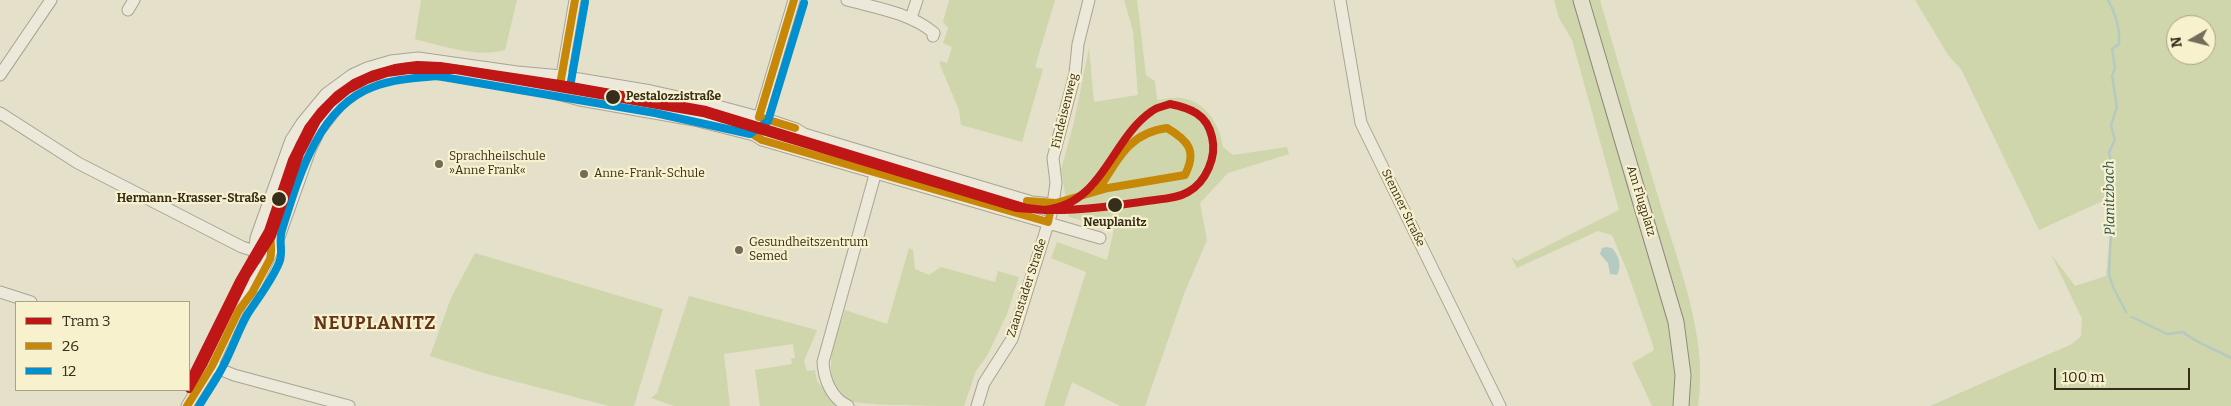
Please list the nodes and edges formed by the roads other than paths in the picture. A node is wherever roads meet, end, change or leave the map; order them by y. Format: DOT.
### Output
graph roads {
  1 [pos="51,0"];
  2 [pos="575,0"];
  3 [pos="794,0"];
  4 [pos="847,0"];
  5 [pos="917,0"];
  6 [pos="1089,0"];
  7 [pos="1340,0"];
  8 [pos="1581,0"];
  9 [pos="911,18"];
  10 [pos="933,36"];
  11 [pos="0,75"];
  12 [pos="561,76"];
  13 [pos="559,93"];
  14 [pos="0,112"];
  15 [pos="759,117"];
  16 [pos="754,135"];
  17 [pos="880,157"];
  18 [pos="876,174"];
  19 [pos="1052,204"];
  20 [pos="1048,222"];
  21 [pos="1100,238"];
  22 [pos="256,250"];
  23 [pos="270,259"];
  24 [pos="0,292"];
  25 [pos="28,301"];
  26 [pos="239,310"];
  27 [pos="212,366"];
  28 [pos="187,406"];
  29 [pos="349,406"];
  30 [pos="848,406"];
  31 [pos="977,406"];
  32 [pos="1500,406"];
  33 [pos="1681,406"];
  1 -- 11 [label="street"];
  2 -- 12 [label="street"];
  3 -- 15 [label="street"];
  4 -- 9 [label="street"];
  5 -- 9 [label="street"];
  6 -- 19 [label="street, Findeisenweg"];
  7 -- 32 [label="street, Stenner Straße"];
  8 -- 33 [label="main road, Am Flugplatz"];
  9 -- 10 [label="street"];
  12 -- 13 [label="street"];
  12 -- 15 [label="street"];
  12 -- 22 [label="street"];
  13 -- 16 [label="street"];
  13 -- 23 [label="street"];
  14 -- 22 [label="street"];
  15 -- 16 [label="street"];
  15 -- 17 [label="street"];
  16 -- 18 [label="street"];
  17 -- 18 [label="street"];
  17 -- 19 [label="street"];
  18 -- 20 [label="street"];
  18 -- 30 [label="street"];
  19 -- 20 [label="street, Findeisenweg"];
  20 -- 21 [label="street"];
  20 -- 31 [label="street, Zaanstader Straße"];
  22 -- 23 [label="street"];
  22 -- 26 [label="street"];
  23 -- 26 [label="street"];
  24 -- 25 [label="street"];
  26 -- 27 [label="street"];
  27 -- 28 [label="street"];
  27 -- 29 [label="street"];
}
